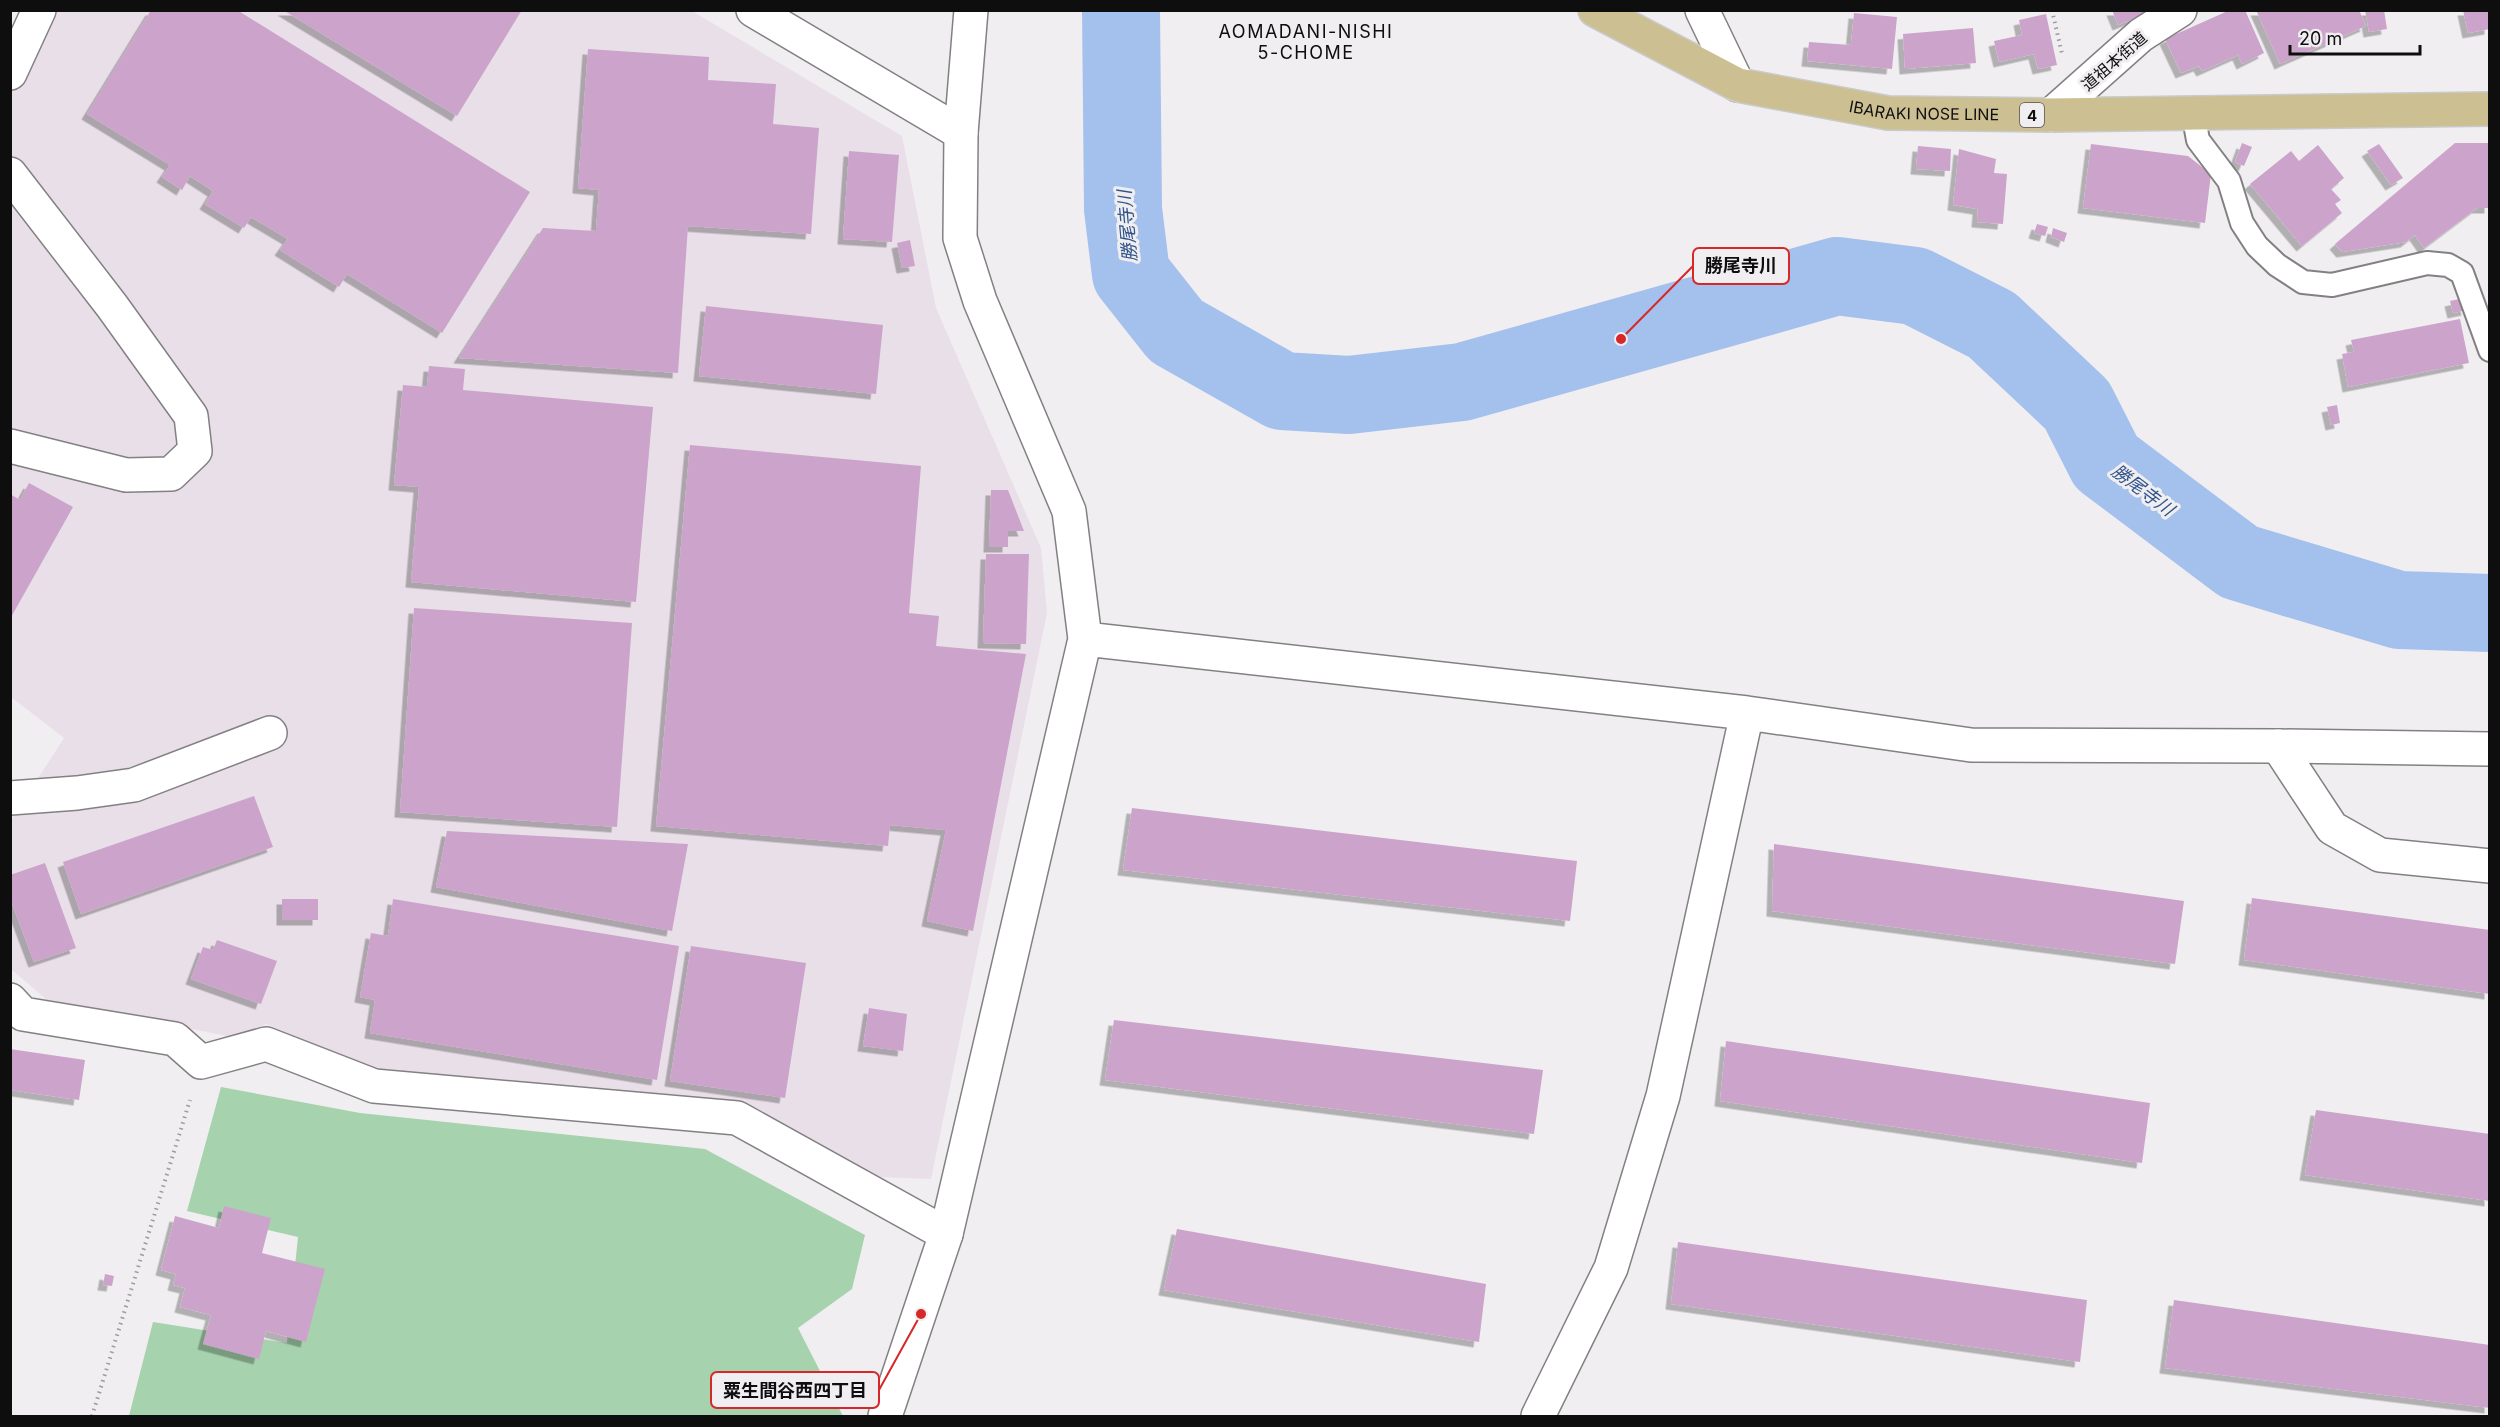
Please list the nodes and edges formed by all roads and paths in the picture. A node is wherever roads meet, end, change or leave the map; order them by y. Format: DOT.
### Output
graph roads {
  1 [pos="39,10"];
  2 [pos="753,10"];
  3 [pos="971,10"];
  4 [pos="1595,10"];
  5 [pos="1702,10"];
  6 [pos="2052,10"];
  7 [pos="2180,10"];
  8 [pos="2064,62"];
  9 [pos="10,73"];
  10 [pos="1738,85"];
  11 [pos="2490,109"];
  12 [pos="2193,113"];
  13 [pos="2052,115"];
  14 [pos="961,133"];
  15 [pos="10,174"];
  16 [pos="2490,350"];
  17 [pos="10,446"];
  18 [pos="1085,639"];
  19 [pos="1747,713"];
  20 [pos="270,733"];
  21 [pos="2278,746"];
  22 [pos="2490,749"];
  23 [pos="10,798"];
  24 [pos="2490,866"];
  25 [pos="10,1000"];
  26 [pos="201,1062"];
  27 [pos="946,1234"];
  28 [pos="92,1416"];
  29 [pos="885,1416"];
  30 [pos="1538,1416"];
  1 -- 9 [label="street"];
  2 -- 14 [label="street"];
  3 -- 14 [label="street"];
  4 -- 10 [label="main road, IBARAKI NOSE LINE / 4"];
  5 -- 10 [label="street"];
  6 -- 8 [label="path"];
  7 -- 13 [label="street, 道祖本街道"];
  10 -- 13 [label="main road, IBARAKI NOSE LINE / 4"];
  11 -- 12 [label="main road, IBARAKI NOSE LINE / 4"];
  12 -- 13 [label="main road, IBARAKI NOSE LINE / 4"];
  12 -- 16 [label="lane"];
  14 -- 18 [label="street"];
  15 -- 17 [label="street"];
  18 -- 19 [label="street"];
  18 -- 27 [label="street"];
  19 -- 21 [label="street"];
  19 -- 30 [label="street"];
  20 -- 23 [label="street"];
  21 -- 22 [label="street"];
  21 -- 24 [label="street"];
  25 -- 26 [label="street"];
  26 -- 27 [label="street"];
  26 -- 28 [label="path"];
  27 -- 29 [label="street"];
}
